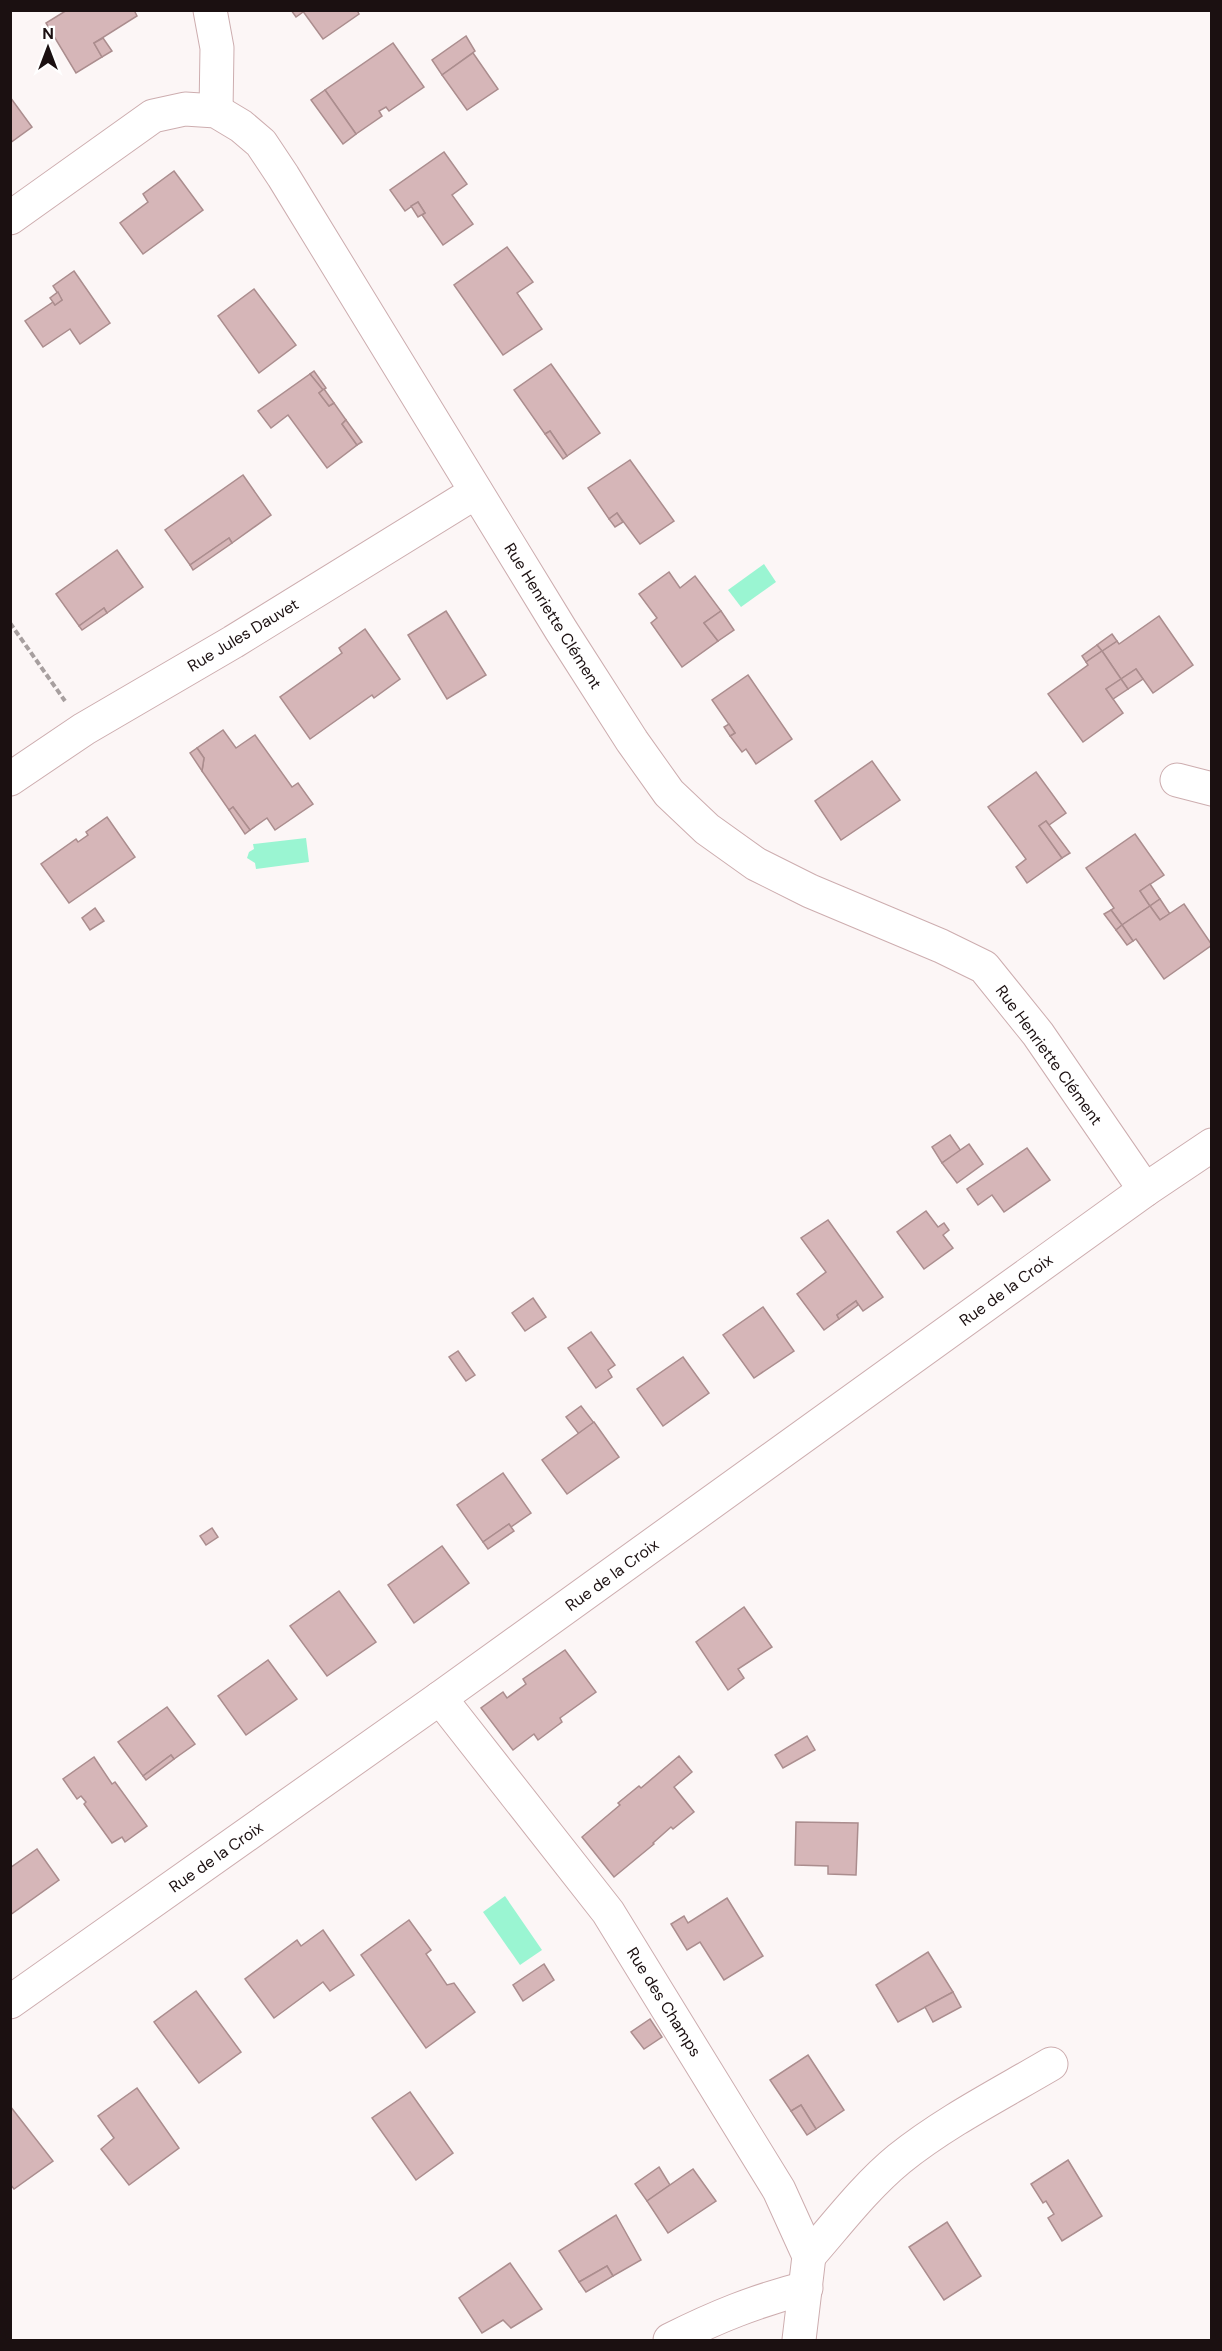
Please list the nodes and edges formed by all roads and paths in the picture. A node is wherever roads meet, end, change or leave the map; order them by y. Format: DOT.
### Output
graph roads {
  1 [pos="210,10"];
  2 [pos="216,111"];
  3 [pos="10,218"];
  4 [pos="476,492"];
  5 [pos="10,623"];
  6 [pos="84,729"];
  7 [pos="10,779"];
  8 [pos="1177,780"];
  9 [pos="1212,789"];
  10 [pos="1212,1145"];
  11 [pos="1145,1190"];
  12 [pos="440,1698"];
  13 [pos="10,2002"];
  14 [pos="1051,2064"];
  15 [pos="807,2272"];
  16 [pos="670,2340"];
  17 [pos="799,2340"];
  1 -- 2 [label="street"];
  2 -- 3 [label="street, Rue Henriette Clément"];
  2 -- 4 [label="street, Rue Henriette Clément"];
  4 -- 6 [label="street, Rue Jules Dauvet"];
  4 -- 11 [label="street, Rue Henriette Clément"];
  5 -- 6 [label="path"];
  6 -- 7 [label="street, Rue Jules Dauvet"];
  8 -- 9 [label="street"];
  10 -- 11 [label="street, Rue de la Croix"];
  11 -- 12 [label="street, Rue de la Croix"];
  12 -- 13 [label="street, Rue de la Croix"];
  12 -- 15 [label="street, Rue des Champs"];
  14 -- 15 [label="street"];
  15 -- 16 [label="street"];
  15 -- 17 [label="street"];
}
